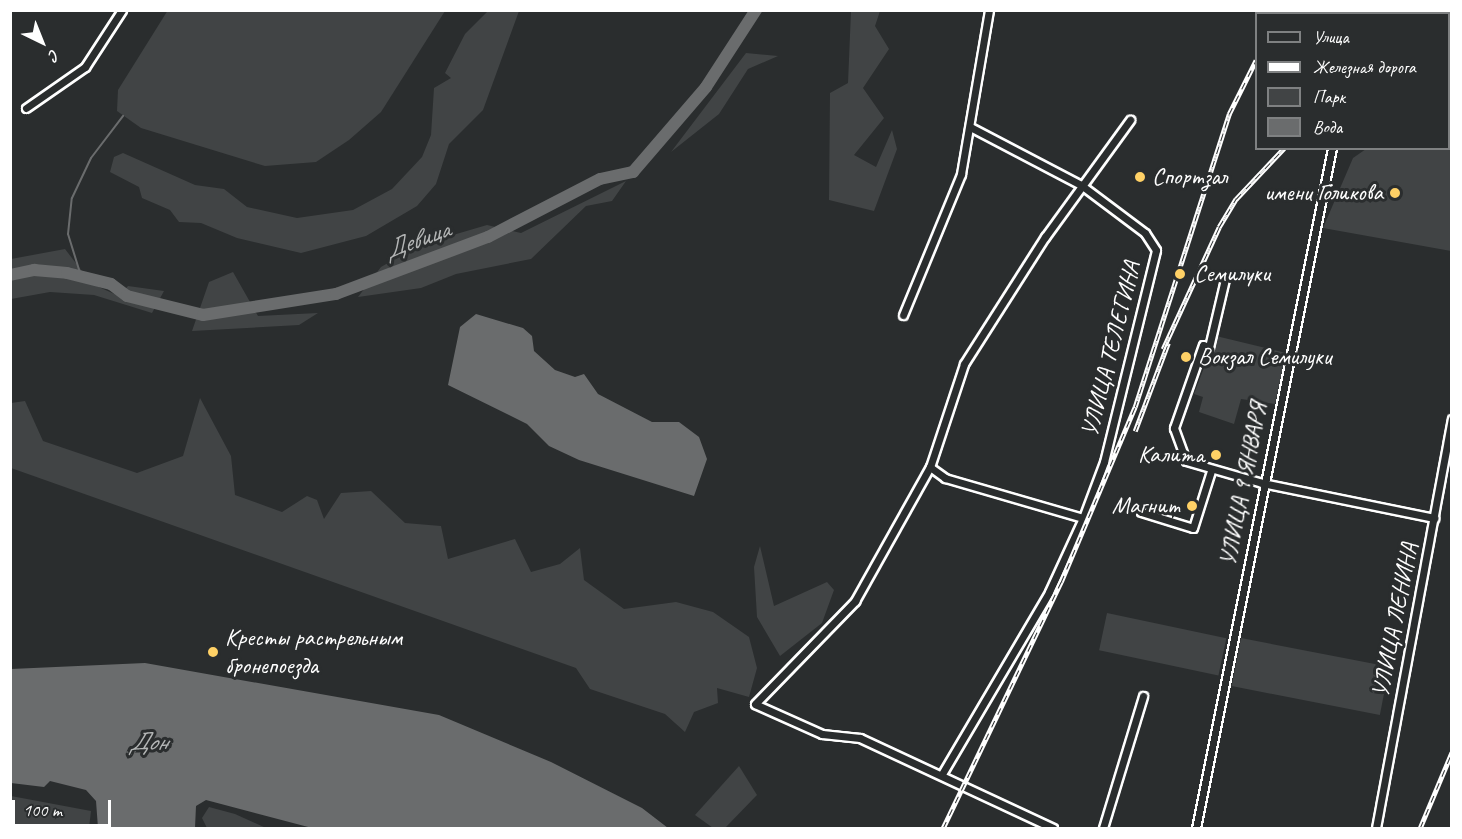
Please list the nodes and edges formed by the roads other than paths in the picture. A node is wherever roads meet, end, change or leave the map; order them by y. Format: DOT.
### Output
graph roads {
  1 [pos="122,10"];
  2 [pos="989,10"];
  3 [pos="26,108"];
  4 [pos="1130,120"];
  5 [pos="970,128"];
  6 [pos="1332,150"];
  7 [pos="1081,185"];
  8 [pos="1225,279"];
  9 [pos="903,315"];
  10 [pos="1452,419"];
  11 [pos="930,467"];
  12 [pos="1211,471"];
  13 [pos="1262,483"];
  14 [pos="1141,513"];
  15 [pos="1083,518"];
  16 [pos="1434,518"];
  17 [pos="1143,696"];
  18 [pos="942,774"];
  19 [pos="1053,828"];
  20 [pos="1103,828"];
  21 [pos="1196,828"];
  22 [pos="1376,828"];
  1 -- 3 [label="street"];
  2 -- 5 [label="street"];
  4 -- 7 [label="street"];
  5 -- 7 [label="street, УЛИЦА ТЕЛЕГИНА"];
  5 -- 9 [label="street"];
  6 -- 13 [label="street, УЛИЦА 9 ЯНВАРЯ"];
  7 -- 11 [label="street"];
  7 -- 15 [label="street, УЛИЦА ТЕЛЕГИНА"];
  8 -- 12 [label="street"];
  10 -- 16 [label="street, УЛИЦА ЛЕНИНА"];
  11 -- 15 [label="street"];
  11 -- 18 [label="street"];
  12 -- 13 [label="street"];
  12 -- 14 [label="street"];
  13 -- 16 [label="street"];
  13 -- 21 [label="street, УЛИЦА 9 ЯНВАРЯ"];
  15 -- 18 [label="street, УЛИЦА ТЕЛЕГИНА"];
  16 -- 22 [label="street, УЛИЦА ЛЕНИНА"];
  17 -- 20 [label="street"];
  18 -- 19 [label="street"];
}
